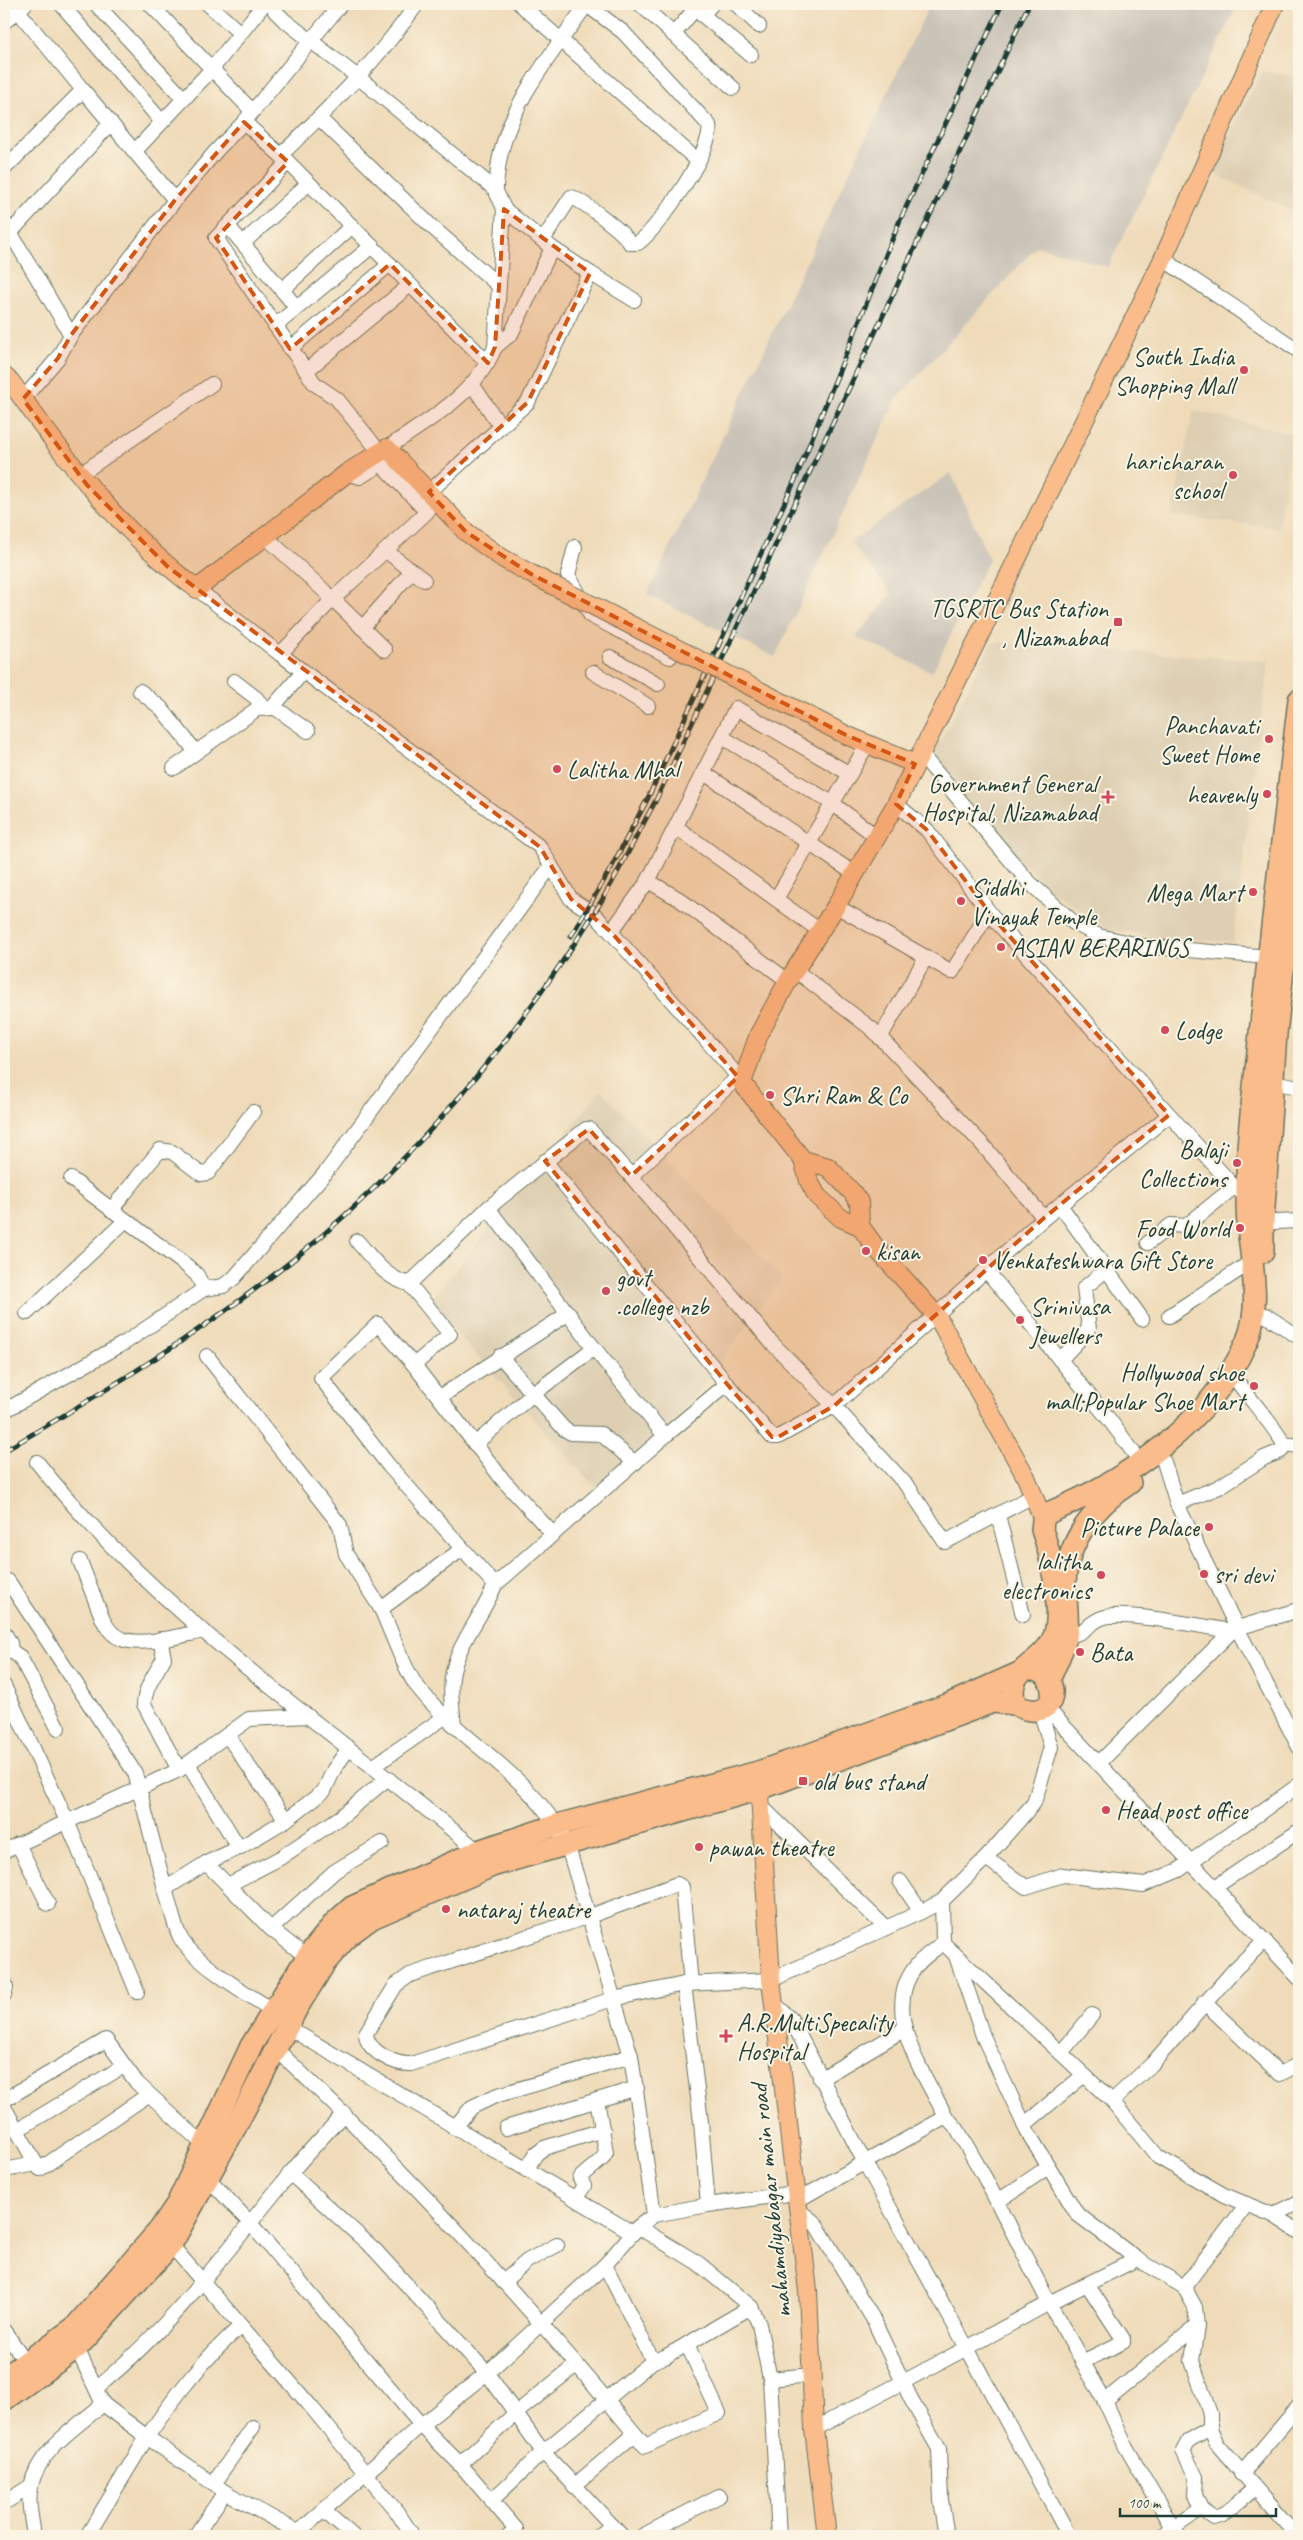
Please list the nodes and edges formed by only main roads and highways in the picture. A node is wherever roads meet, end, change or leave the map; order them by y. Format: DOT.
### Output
graph roads {
  1 [pos="1275,4"];
  2 [pos="7,379"];
  3 [pos="1299,700"];
  4 [pos="918,759"];
  5 [pos="1299,824"];
  6 [pos="803,1160"];
  7 [pos="1251,1208"];
  8 [pos="860,1226"];
  9 [pos="1061,1508"];
  10 [pos="1044,1529"];
  11 [pos="1076,1538"];
  12 [pos="1060,1636"];
  13 [pos="1023,1670"];
  14 [pos="1049,1680"];
  15 [pos="1015,1704"];
  16 [pos="760,1789"];
  17 [pos="73,2340"];
  18 [pos="4,2378"];
  19 [pos="4,2400"];
  20 [pos="827,2536"];
  1 -- 4 [label="main road"];
  2 -- 4 [label="main road, bridge"];
  3 -- 7 [label="highway"];
  4 -- 6 [label="main road"];
  5 -- 7 [label="highway"];
  6 -- 8 [label="main road"];
  6 -- 8 [label="main road"];
  7 -- 9 [label="highway"];
  7 -- 11 [label="highway"];
  8 -- 10 [label="main road"];
  9 -- 10 [label="highway"];
  9 -- 11 [label="highway"];
  10 -- 11 [label="highway"];
  10 -- 12 [label="highway"];
  11 -- 12 [label="highway"];
  12 -- 13 [label="highway"];
  12 -- 14 [label="highway"];
  13 -- 14 [label="highway"];
  13 -- 15 [label="highway"];
  13 -- 16 [label="highway"];
  14 -- 15 [label="highway"];
  15 -- 16 [label="highway"];
  16 -- 17 [label="highway"];
  16 -- 17 [label="highway"];
  16 -- 20 [label="main road, mahamdiyabagar main road"];
  17 -- 18 [label="highway"];
  17 -- 19 [label="highway"];
}
